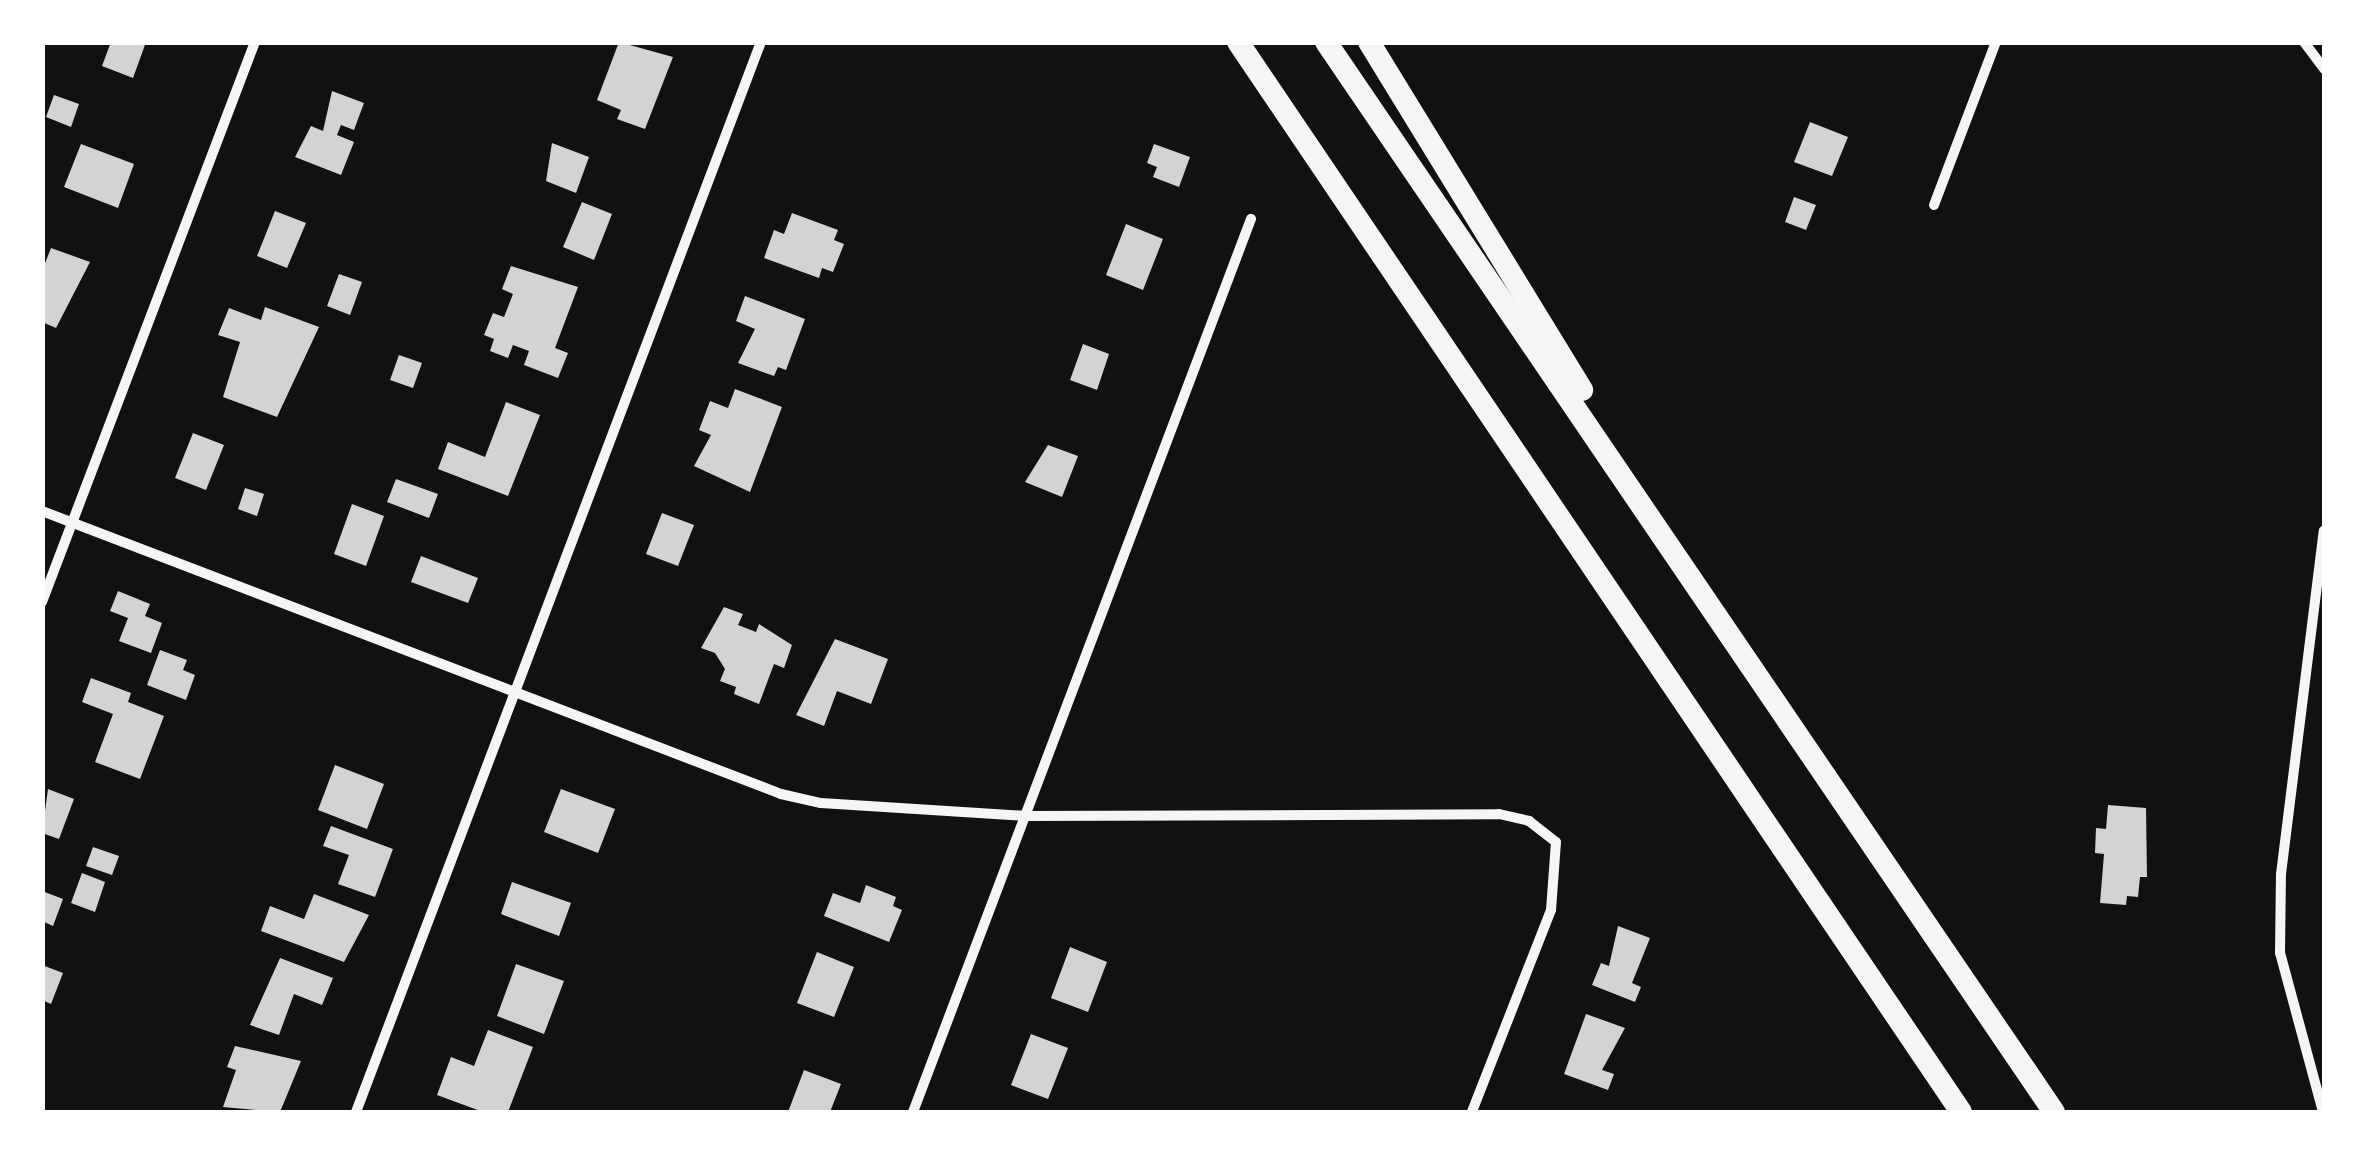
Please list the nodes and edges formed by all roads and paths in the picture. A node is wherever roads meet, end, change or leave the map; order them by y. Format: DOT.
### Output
graph roads {
  1 [pos="255,42"];
  2 [pos="761,42"];
  3 [pos="1238,42"];
  4 [pos="1326,42"];
  5 [pos="1369,42"];
  6 [pos="1996,42"];
  7 [pos="2304,42"];
  8 [pos="2324,70"];
  9 [pos="1934,205"];
  10 [pos="1251,219"];
  11 [pos="42,512"];
  12 [pos="74,523"];
  13 [pos="2324,532"];
  14 [pos="1692,573"];
  15 [pos="42,602"];
  16 [pos="516,693"];
  17 [pos="1026,816"];
  18 [pos="356,1112"];
  19 [pos="913,1112"];
  20 [pos="1472,1112"];
  21 [pos="1961,1112"];
  22 [pos="2054,1112"];
  23 [pos="2322,1112"];
  1 -- 12 [label="street"];
  2 -- 16 [label="street"];
  3 -- 21 [label="highway"];
  4 -- 14 [label="highway"];
  5 -- 14 [label="highway"];
  6 -- 9 [label="street"];
  7 -- 8 [label="street"];
  10 -- 17 [label="street"];
  11 -- 12 [label="street"];
  12 -- 15 [label="street"];
  12 -- 16 [label="street"];
  13 -- 23 [label="street"];
  14 -- 22 [label="highway"];
  16 -- 17 [label="street"];
  16 -- 18 [label="street"];
  17 -- 19 [label="street"];
  17 -- 20 [label="street"];
}
